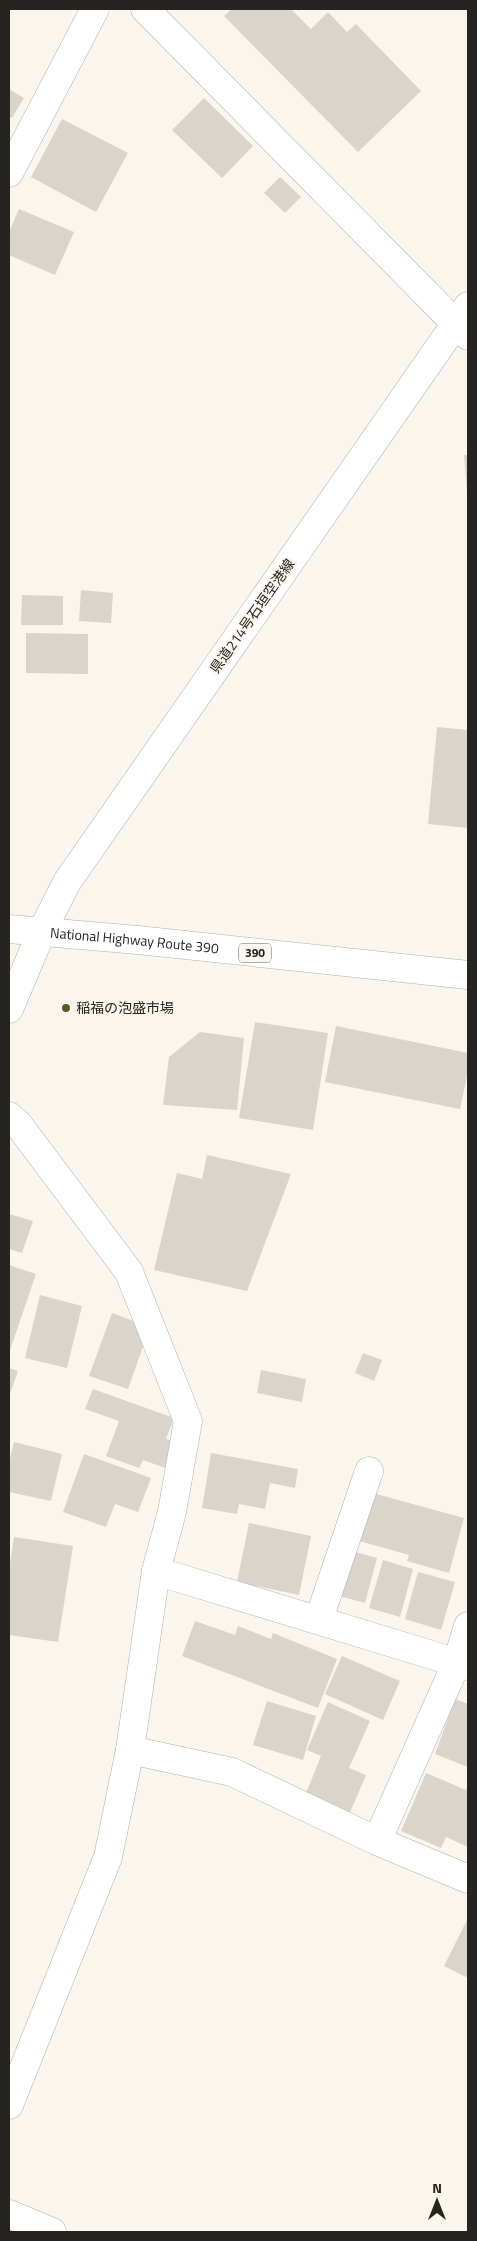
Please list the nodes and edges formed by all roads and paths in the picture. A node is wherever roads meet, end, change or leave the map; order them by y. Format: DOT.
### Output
graph roads {
  1 [pos="95,9"];
  2 [pos="144,9"];
  3 [pos="9,172"];
  4 [pos="464,322"];
  5 [pos="9,929"];
  6 [pos="42,931"];
  7 [pos="468,975"];
  8 [pos="9,1009"];
  9 [pos="9,1116"];
  10 [pos="368,1470"];
  11 [pos="156,1571"];
  12 [pos="319,1619"];
  13 [pos="468,1626"];
  14 [pos="462,1664"];
  15 [pos="130,1750"];
  16 [pos="377,1841"];
  17 [pos="468,1879"];
  18 [pos="9,2105"];
  19 [pos="9,2214"];
  20 [pos="52,2232"];
  1 -- 3 [label="main road"];
  2 -- 4 [label="main road"];
  4 -- 6 [label="main road, 県道214号石垣空港線"];
  5 -- 6 [label="main road, National Highway Route 390 / 390"];
  6 -- 7 [label="main road, National Highway Route 390 / 390"];
  6 -- 8 [label="main road, 県道214号石垣空港線"];
  9 -- 11 [label="main road"];
  10 -- 12 [label="main road"];
  11 -- 12 [label="main road"];
  11 -- 15 [label="main road"];
  12 -- 14 [label="main road"];
  13 -- 14 [label="main road"];
  14 -- 16 [label="main road"];
  15 -- 16 [label="main road"];
  15 -- 18 [label="main road"];
  16 -- 17 [label="main road"];
  19 -- 20 [label="main road"];
}
